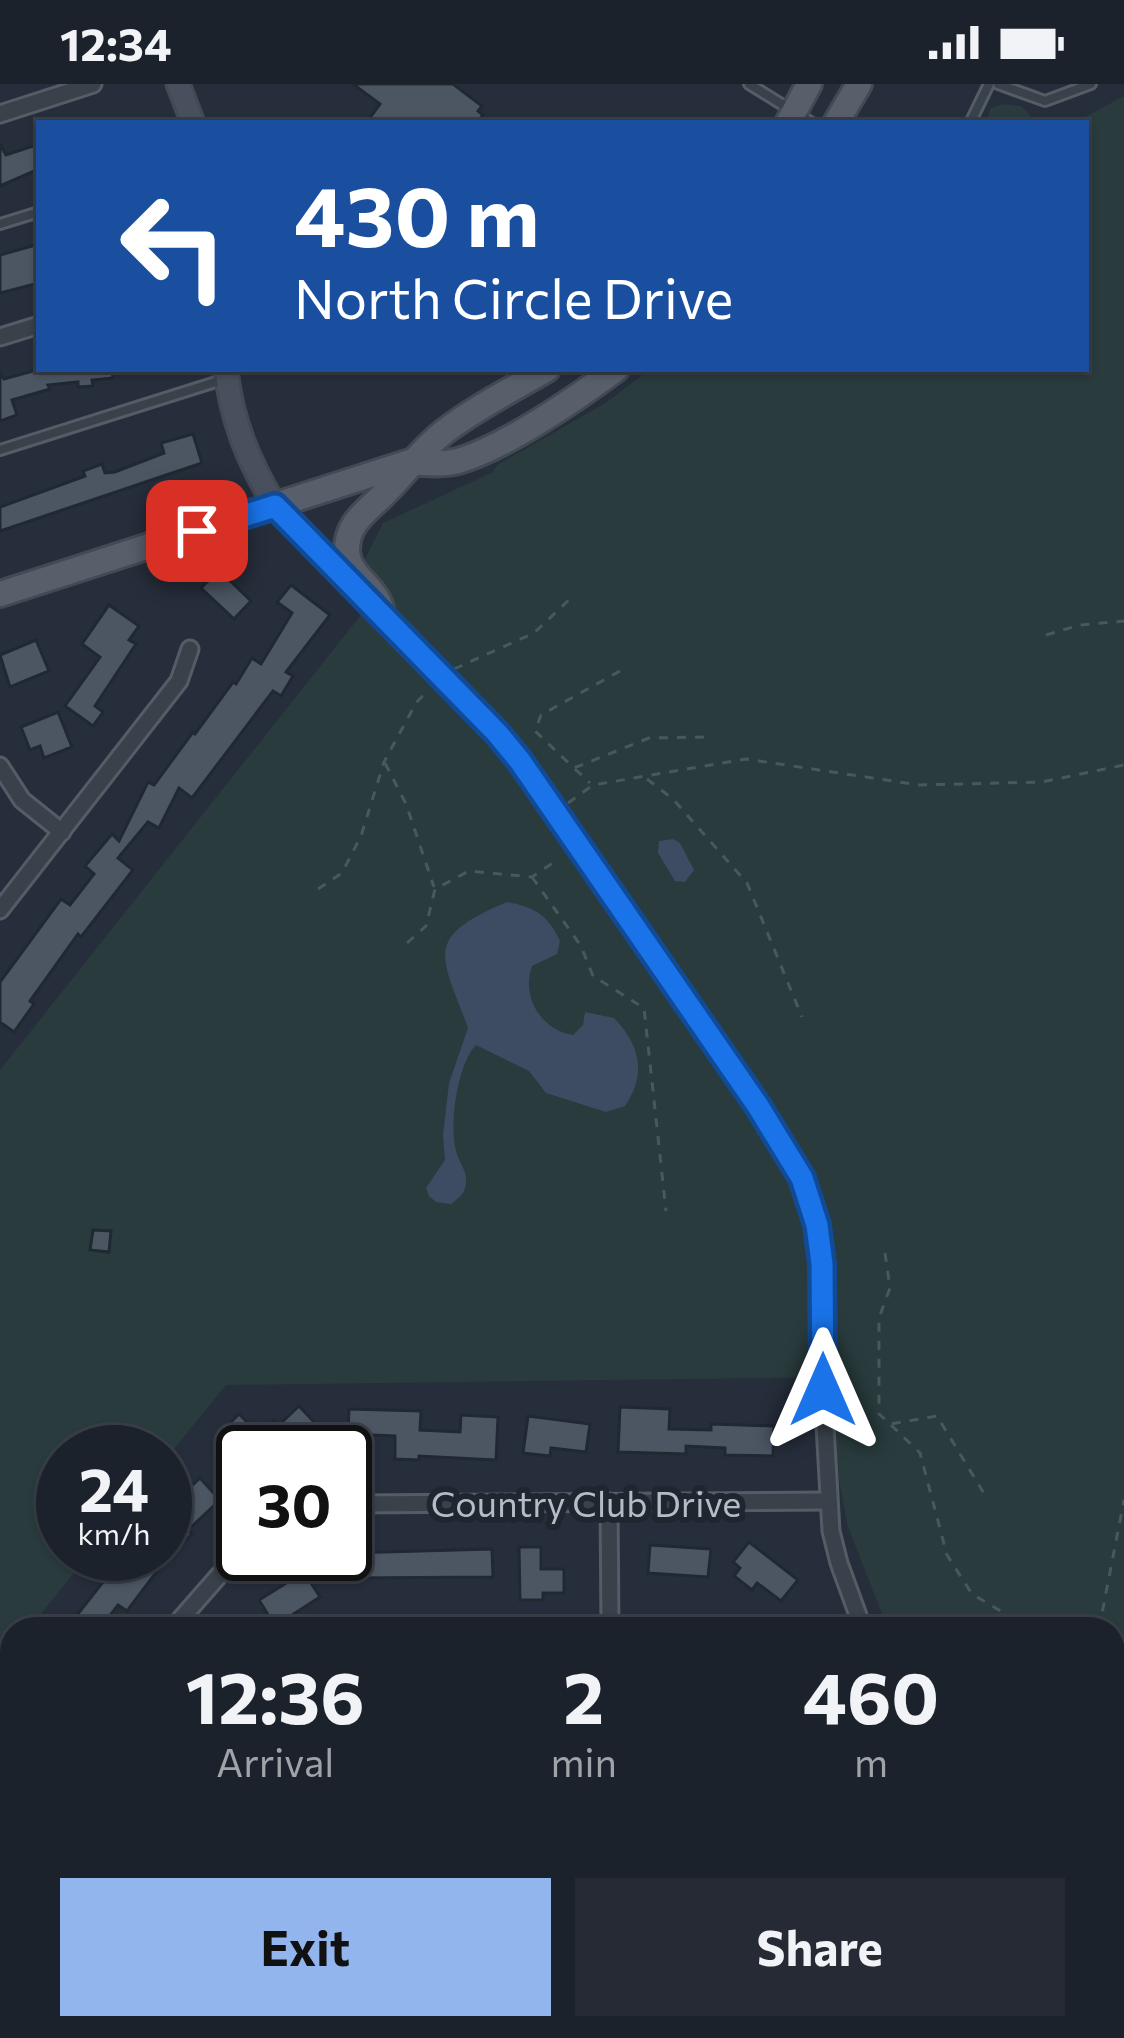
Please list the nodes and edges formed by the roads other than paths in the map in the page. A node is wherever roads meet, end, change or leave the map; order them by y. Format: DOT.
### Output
graph roads {
  1 [pos="93,84"];
  2 [pos="178,84"];
  3 [pos="749,84"];
  4 [pos="809,84"];
  5 [pos="859,84"];
  6 [pos="993,84"];
  7 [pos="1091,84"];
  8 [pos="0,114"];
  9 [pos="798,119"];
  10 [pos="192,120"];
  11 [pos="838,120"];
  12 [pos="972,120"];
  13 [pos="36,213"];
  14 [pos="0,224"];
  15 [pos="36,326"];
  16 [pos="0,337"];
  17 [pos="542,372"];
  18 [pos="612,372"];
  19 [pos="226,373"];
  20 [pos="0,450"];
  21 [pos="410,462"];
  22 [pos="275,506"];
  23 [pos="0,594"];
  24 [pos="382,614"];
  25 [pos="190,649"];
  26 [pos="0,766"];
  27 [pos="62,832"];
  28 [pos="0,910"];
  29 [pos="828,1501"];
  30 [pos="609,1502"];
  31 [pos="372,1504"];
  32 [pos="216,1579"];
  33 [pos="183,1617"];
  34 [pos="610,1617"];
  35 [pos="859,1617"];
  1 -- 8 [label="street"];
  2 -- 10 [label="street"];
  3 -- 9 [label="lane"];
  4 -- 9 [label="main road"];
  5 -- 11 [label="main road"];
  6 -- 7 [label="lane"];
  6 -- 12 [label="lane"];
  13 -- 14 [label="lane"];
  15 -- 16 [label="street"];
  17 -- 21 [label="main road"];
  18 -- 21 [label="main road"];
  19 -- 20 [label="lane"];
  19 -- 22 [label="street"];
  21 -- 22 [label="main road"];
  21 -- 24 [label="main road"];
  22 -- 23 [label="main road"];
  22 -- 24 [label="street"];
  24 -- 29 [label="street"];
  25 -- 27 [label="street"];
  26 -- 27 [label="street"];
  27 -- 28 [label="street"];
  29 -- 30 [label="street, Country Club Drive"];
  29 -- 35 [label="street"];
  30 -- 31 [label="street, Country Club Drive"];
  30 -- 34 [label="street"];
  32 -- 33 [label="street"];
}
